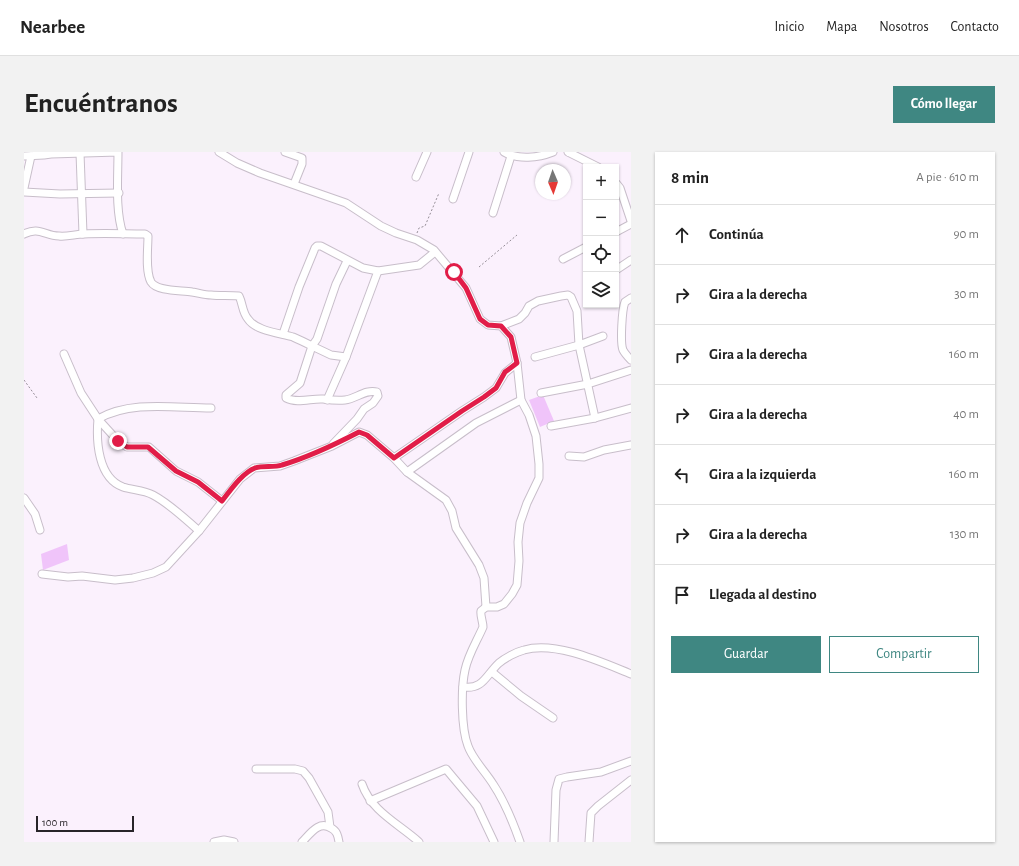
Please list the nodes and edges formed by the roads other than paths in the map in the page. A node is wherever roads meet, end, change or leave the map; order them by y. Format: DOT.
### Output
graph roads {
  1 [pos="219,152"];
  2 [pos="285,152"];
  3 [pos="427,152"];
  4 [pos="469,152"];
  5 [pos="504,152"];
  6 [pos="553,152"];
  7 [pos="568,152"];
  8 [pos="80,153"];
  9 [pos="27,156"];
  10 [pos="511,156"];
  11 [pos="592,164"];
  12 [pos="416,177"];
  13 [pos="294,184"];
  14 [pos="619,187"];
  15 [pos="24,188"];
  16 [pos="24,192"];
  17 [pos="119,193"];
  18 [pos="82,194"];
  19 [pos="453,199"];
  20 [pos="493,213"];
  21 [pos="631,221"];
  22 [pos="631,224"];
  23 [pos="619,230"];
  24 [pos="24,234"];
  25 [pos="83,234"];
  26 [pos="123,234"];
  27 [pos="583,249"];
  28 [pos="435,252"];
  29 [pos="564,259"];
  30 [pos="631,260"];
  31 [pos="347,261"];
  32 [pos="619,268"];
  33 [pos="378,271"];
  34 [pos="631,298"];
  35 [pos="501,326"];
  36 [pos="283,334"];
  37 [pos="603,336"];
  38 [pos="579,345"];
  39 [pos="312,346"];
  40 [pos="64,354"];
  41 [pos="535,357"];
  42 [pos="346,358"];
  43 [pos="631,360"];
  44 [pos="517,363"];
  45 [pos="631,370"];
  46 [pos="588,384"];
  47 [pos="541,392"];
  48 [pos="327,400"];
  49 [pos="521,400"];
  50 [pos="211,408"];
  51 [pos="631,408"];
  52 [pos="595,418"];
  53 [pos="98,419"];
  54 [pos="550,426"];
  55 [pos="631,445"];
  56 [pos="332,446"];
  57 [pos="569,456"];
  58 [pos="394,458"];
  59 [pos="407,472"];
  60 [pos="24,498"];
  61 [pos="222,501"];
  62 [pos="40,530"];
  63 [pos="199,531"];
  64 [pos="42,574"];
  65 [pos="486,607"];
  66 [pos="492,672"];
  67 [pos="631,674"];
  68 [pos="463,687"];
  69 [pos="553,718"];
  70 [pos="631,761"];
  71 [pos="256,768"];
  72 [pos="631,780"];
  73 [pos="362,784"];
  74 [pos="370,801"];
  75 [pos="330,827"];
  76 [pos="214,842"];
  77 [pos="234,842"];
  78 [pos="302,842"];
  79 [pos="339,842"];
  80 [pos="419,842"];
  81 [pos="494,842"];
  82 [pos="520,842"];
  83 [pos="554,842"];
  84 [pos="589,842"];
  1 -- 13 [label="street"];
  2 -- 13 [label="street"];
  3 -- 12 [label="street"];
  4 -- 19 [label="street"];
  5 -- 10 [label="street"];
  6 -- 10 [label="street"];
  7 -- 11 [label="street"];
  8 -- 9 [label="street"];
  8 -- 17 [label="street"];
  8 -- 18 [label="street"];
  9 -- 15 [label="street"];
  10 -- 20 [label="street"];
  13 -- 28 [label="street"];
  14 -- 21 [label="street"];
  16 -- 18 [label="street"];
  17 -- 18 [label="street"];
  17 -- 26 [label="street"];
  18 -- 25 [label="street"];
  22 -- 23 [label="street"];
  24 -- 25 [label="street"];
  25 -- 26 [label="street"];
  26 -- 36 [label="street"];
  27 -- 29 [label="street"];
  28 -- 33 [label="street"];
  28 -- 35 [label="street"];
  30 -- 32 [label="street"];
  31 -- 33 [label="street"];
  31 -- 36 [label="street"];
  31 -- 39 [label="street"];
  33 -- 42 [label="street"];
  34 -- 43 [label="street"];
  35 -- 38 [label="street"];
  35 -- 44 [label="street"];
  36 -- 39 [label="street"];
  37 -- 38 [label="street"];
  38 -- 41 [label="street"];
  38 -- 46 [label="street"];
  39 -- 42 [label="street"];
  39 -- 48 [label="street"];
  40 -- 53 [label="street"];
  42 -- 48 [label="street"];
  44 -- 49 [label="street"];
  44 -- 58 [label="street"];
  45 -- 46 [label="street"];
  46 -- 47 [label="street"];
  46 -- 52 [label="street"];
  48 -- 56 [label="street"];
  49 -- 59 [label="street"];
  49 -- 65 [label="street"];
  50 -- 53 [label="street"];
  51 -- 52 [label="street"];
  52 -- 54 [label="street"];
  53 -- 61 [label="street"];
  53 -- 63 [label="street"];
  55 -- 57 [label="street"];
  56 -- 58 [label="street"];
  56 -- 61 [label="street"];
  58 -- 59 [label="street"];
  59 -- 65 [label="street"];
  60 -- 62 [label="street"];
  61 -- 63 [label="street"];
  63 -- 64 [label="street"];
  65 -- 68 [label="street"];
  66 -- 67 [label="street"];
  66 -- 68 [label="street"];
  66 -- 69 [label="street"];
  68 -- 82 [label="street"];
  70 -- 83 [label="street"];
  71 -- 75 [label="street"];
  72 -- 84 [label="street"];
  73 -- 74 [label="street"];
  74 -- 80 [label="street"];
  74 -- 81 [label="street"];
  75 -- 78 [label="street"];
  75 -- 79 [label="street"];
  76 -- 77 [label="street"];
}
